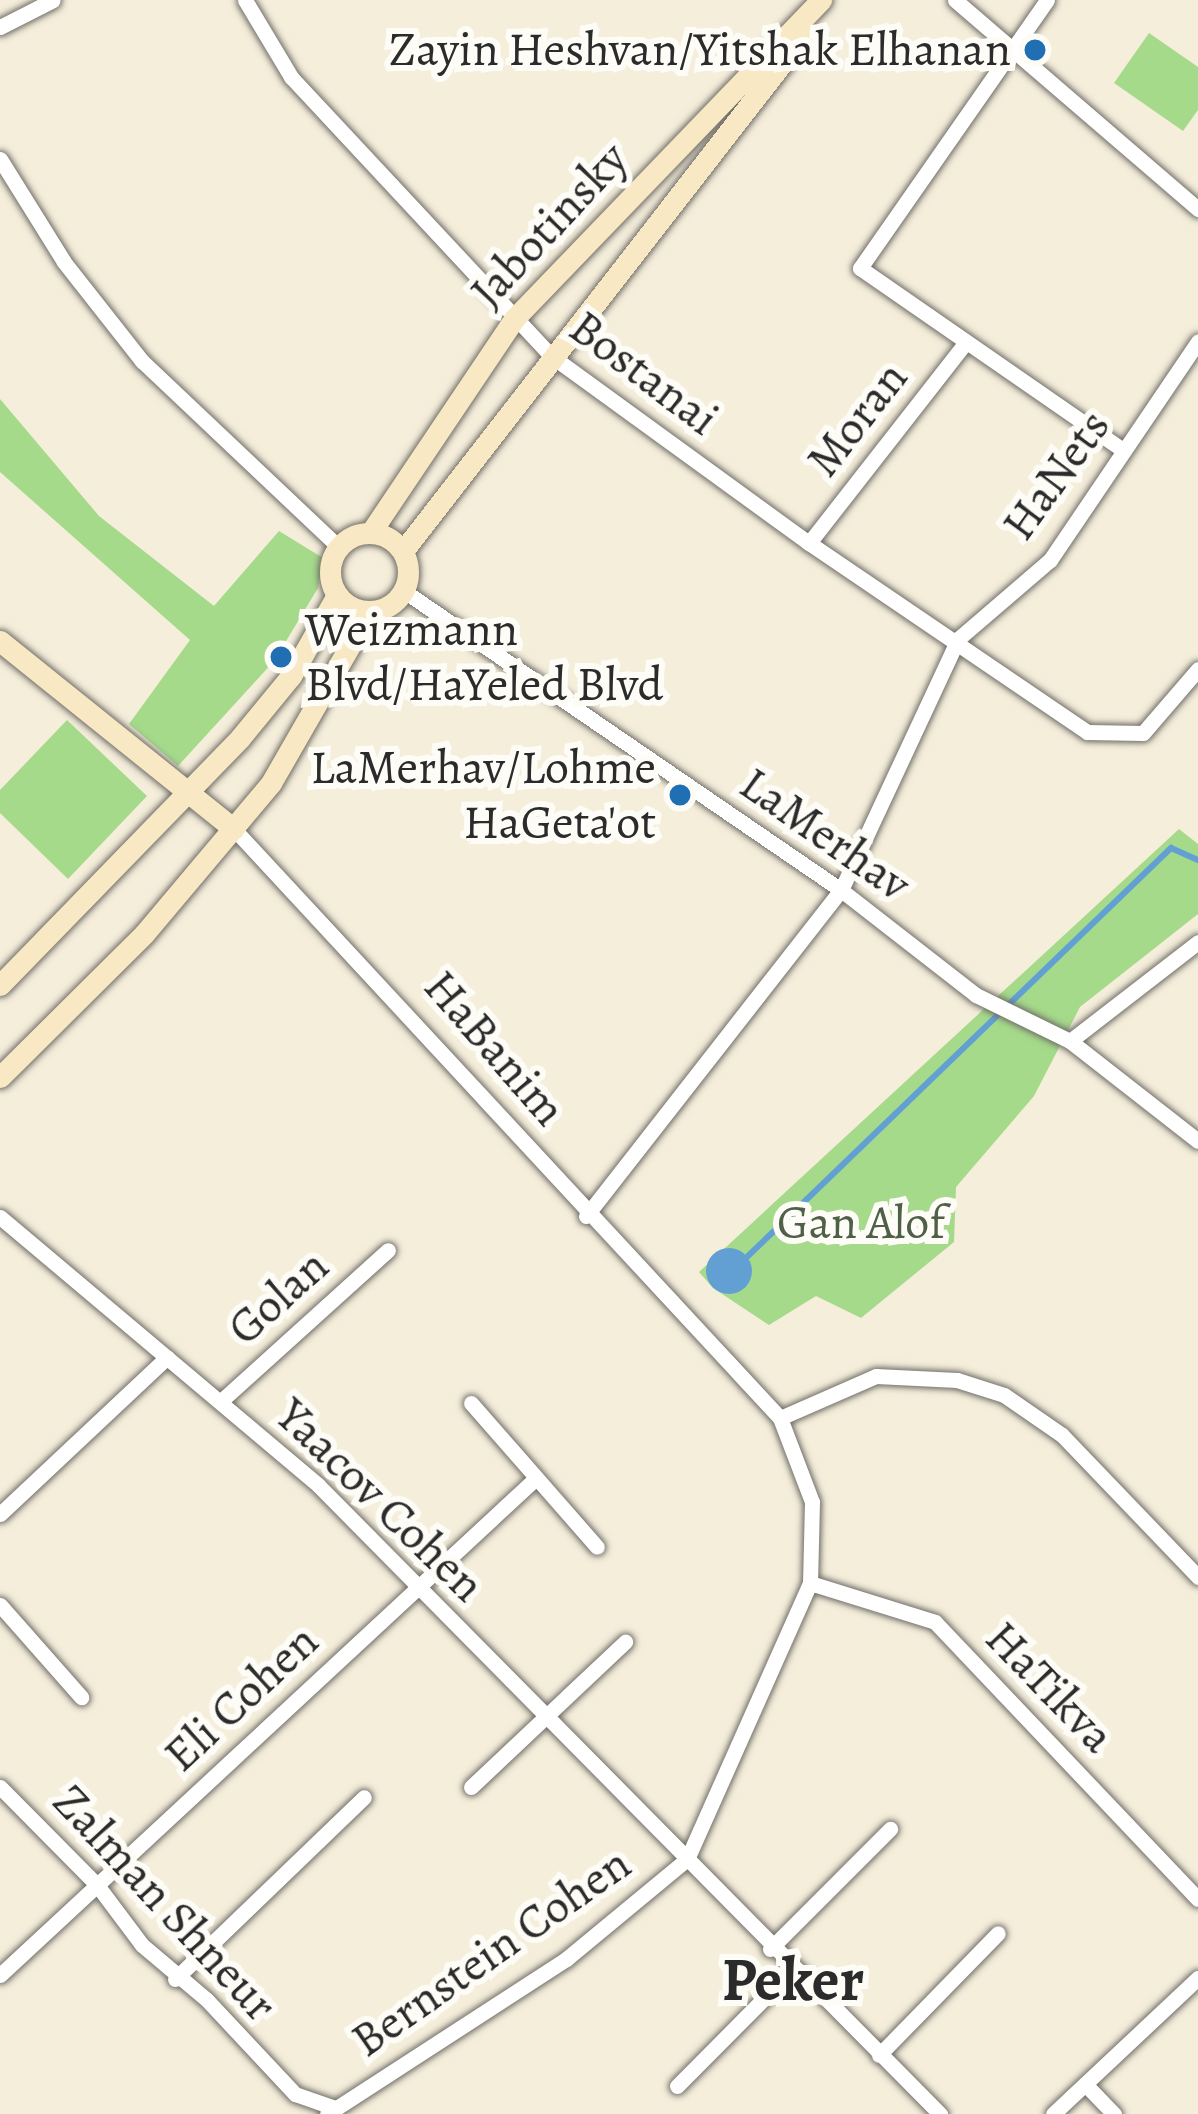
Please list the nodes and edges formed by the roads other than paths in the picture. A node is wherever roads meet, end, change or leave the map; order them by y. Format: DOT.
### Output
graph roads {
  1 [pos="53,0"];
  2 [pos="244,0"];
  3 [pos="820,0"];
  4 [pos="832,0"];
  5 [pos="955,0"];
  6 [pos="1047,0"];
  7 [pos="0,27"];
  8 [pos="1010,50"];
  9 [pos="0,159"];
  10 [pos="1198,209"];
  11 [pos="514,319"];
  12 [pos="1198,341"];
  13 [pos="966,342"];
  14 [pos="550,355"];
  15 [pos="1123,450"];
  16 [pos="371,532"];
  17 [pos="809,543"];
  18 [pos="339,547"];
  19 [pos="403,551"];
  20 [pos="404,591"];
  21 [pos="337,595"];
  22 [pos="370,611"];
  23 [pos="958,639"];
  24 [pos="0,641"];
  25 [pos="1198,669"];
  26 [pos="182,794"];
  27 [pos="234,829"];
  28 [pos="842,890"];
  29 [pos="1198,942"];
  30 [pos="0,985"];
  31 [pos="1070,1041"];
  32 [pos="0,1077"];
  33 [pos="1194,1130"];
  34 [pos="586,1216"];
  35 [pos="0,1217"];
  36 [pos="388,1250"];
  37 [pos="166,1357"];
  38 [pos="221,1401"];
  39 [pos="471,1403"];
  40 [pos="780,1418"];
  41 [pos="536,1478"];
  42 [pos="0,1514"];
  43 [pos="597,1547"];
  44 [pos="1198,1577"];
  45 [pos="810,1582"];
  46 [pos="416,1588"];
  47 [pos="0,1605"];
  48 [pos="626,1642"];
  49 [pos="81,1697"];
  50 [pos="544,1719"];
  51 [pos="0,1786"];
  52 [pos="471,1787"];
  53 [pos="364,1797"];
  54 [pos="890,1829"];
  55 [pos="687,1859"];
  56 [pos="97,1885"];
  57 [pos="1198,1899"];
  58 [pos="998,1933"];
  59 [pos="770,1949"];
  60 [pos="792,1970"];
  61 [pos="0,1975"];
  62 [pos="1198,1978"];
  63 [pos="175,1979"];
  64 [pos="879,2055"];
  65 [pos="1085,2084"];
  66 [pos="677,2086"];
  67 [pos="331,2111"];
  68 [pos="931,2111"];
  69 [pos="1053,2114"];
  70 [pos="1114,2114"];
  1 -- 7 [label="street"];
  2 -- 11 [label="street, Bostanai"];
  3 -- 11 [label="street, Jabotinsky"];
  4 -- 14 [label="street, Jabotinsky"];
  5 -- 8 [label="street"];
  6 -- 8 [label="street"];
  8 -- 10 [label="street"];
  8 -- 13 [label="street"];
  9 -- 18 [label="street"];
  11 -- 14 [label="street, Bostanai"];
  11 -- 16 [label="street, Jabotinsky"];
  12 -- 15 [label="street, HaNets"];
  13 -- 15 [label="street"];
  13 -- 17 [label="street, Moran"];
  14 -- 17 [label="street, Bostanai"];
  14 -- 19 [label="street, Jabotinsky"];
  15 -- 23 [label="street, HaNets"];
  16 -- 18 [label="street"];
  16 -- 19 [label="street"];
  17 -- 23 [label="street, Bostanai"];
  18 -- 21 [label="street"];
  19 -- 20 [label="street"];
  20 -- 22 [label="street"];
  20 -- 28 [label="street, LaMerhav"];
  21 -- 22 [label="street"];
  21 -- 26 [label="street"];
  22 -- 27 [label="street"];
  23 -- 25 [label="street, Bostanai"];
  23 -- 28 [label="street"];
  24 -- 26 [label="street, HaBanim"];
  26 -- 27 [label="street, HaBanim"];
  26 -- 30 [label="street"];
  27 -- 32 [label="street"];
  27 -- 34 [label="street, HaBanim"];
  28 -- 31 [label="street, LaMerhav"];
  28 -- 34 [label="street"];
  29 -- 31 [label="street"];
  31 -- 33 [label="street, LaMerhav"];
  34 -- 40 [label="street, HaBanim"];
  35 -- 37 [label="street, Yaacov Cohen"];
  36 -- 38 [label="street, Golan"];
  37 -- 38 [label="street, Yaacov Cohen"];
  37 -- 42 [label="street"];
  38 -- 46 [label="street, Yaacov Cohen"];
  39 -- 41 [label="street"];
  40 -- 44 [label="street"];
  40 -- 45 [label="street, HaBanim"];
  41 -- 43 [label="street"];
  41 -- 46 [label="street, Eli Cohen"];
  45 -- 55 [label="street, Bernstein Cohen"];
  45 -- 57 [label="street, HaTikva"];
  46 -- 50 [label="street, Yaacov Cohen"];
  46 -- 56 [label="street, Eli Cohen"];
  47 -- 49 [label="street"];
  48 -- 50 [label="street"];
  50 -- 52 [label="street"];
  50 -- 55 [label="street, Yaacov Cohen"];
  51 -- 56 [label="street, Zalman Shneur"];
  53 -- 63 [label="street"];
  54 -- 59 [label="street"];
  55 -- 59 [label="street, Yaacov Cohen"];
  55 -- 67 [label="street, Bernstein Cohen"];
  56 -- 61 [label="street, Eli Cohen"];
  56 -- 63 [label="street, Zalman Shneur"];
  58 -- 64 [label="street"];
  59 -- 60 [label="street, Yaacov Cohen"];
  60 -- 64 [label="street, Yaacov Cohen"];
  60 -- 66 [label="street"];
  62 -- 65 [label="street"];
  63 -- 67 [label="street, Zalman Shneur"];
  64 -- 68 [label="street, Yaacov Cohen"];
  65 -- 69 [label="street"];
  65 -- 70 [label="street"];
}
